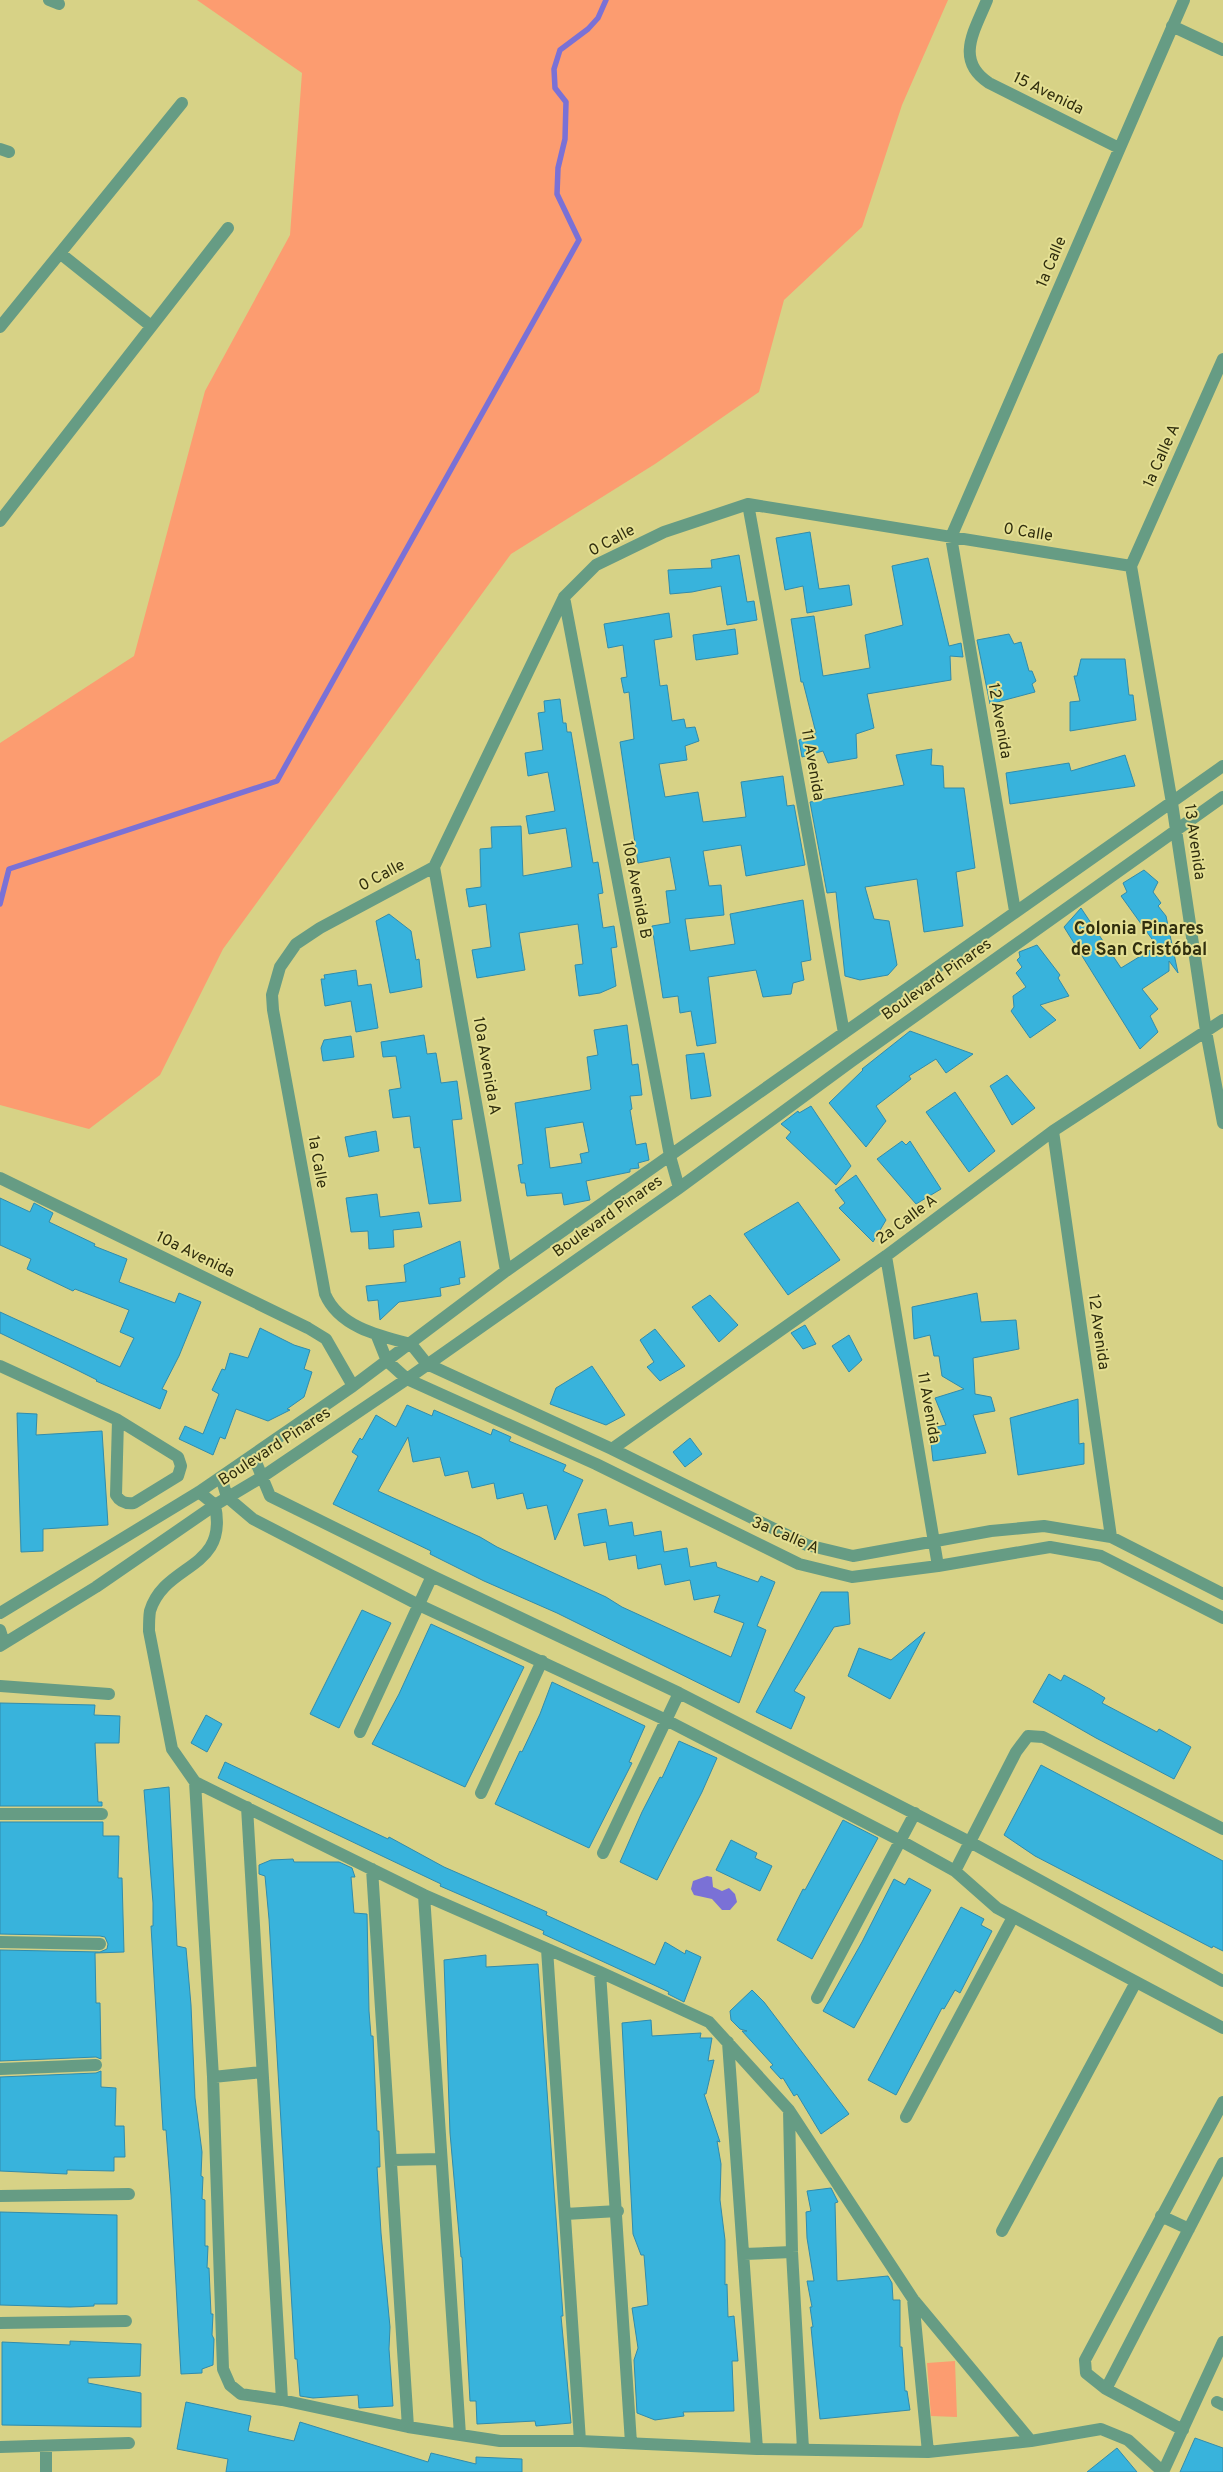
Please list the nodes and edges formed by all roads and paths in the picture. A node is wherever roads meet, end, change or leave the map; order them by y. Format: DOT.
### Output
graph roads {
  1 [pos="987,0"];
  2 [pos="1184,0"];
  3 [pos="1172,26"];
  4 [pos="1223,50"];
  5 [pos="182,103"];
  6 [pos="1119,148"];
  7 [pos="228,228"];
  8 [pos="61,254"];
  9 [pos="152,326"];
  10 [pos="0,327"];
  11 [pos="1223,360"];
  12 [pos="748,504"];
  13 [pos="0,521"];
  14 [pos="951,537"];
  15 [pos="1131,566"];
  16 [pos="564,597"];
  17 [pos="1223,766"];
  18 [pos="1223,798"];
  19 [pos="1172,802"];
  20 [pos="1176,830"];
  21 [pos="434,867"];
  22 [pos="1015,911"];
  23 [pos="280,967"];
  24 [pos="1223,1020"];
  25 [pos="1206,1031"];
  26 [pos="844,1033"];
  27 [pos="1223,1123"];
  28 [pos="1053,1131"];
  29 [pos="670,1156"];
  30 [pos="0,1178"];
  31 [pos="679,1188"];
  32 [pos="886,1256"];
  33 [pos="506,1271"];
  34 [pos="377,1336"];
  35 [pos="411,1344"];
  36 [pos="386,1360"];
  37 [pos="427,1364"];
  38 [pos="0,1366"];
  39 [pos="407,1379"];
  40 [pos="353,1386"];
  41 [pos="118,1420"];
  42 [pos="612,1449"];
  43 [pos="253,1455"];
  44 [pos="221,1477"];
  45 [pos="262,1477"];
  46 [pos="198,1492"];
  47 [pos="227,1497"];
  48 [pos="215,1505"];
  49 [pos="1110,1537"];
  50 [pos="934,1541"];
  51 [pos="938,1566"];
  52 [pos="432,1576"];
  53 [pos="1223,1594"];
  54 [pos="419,1604"];
  55 [pos="0,1612"];
  56 [pos="1223,1618"];
  57 [pos="0,1630"];
  58 [pos="2,1644"];
  59 [pos="542,1661"];
  60 [pos="0,1686"];
  61 [pos="679,1693"];
  62 [pos="109,1694"];
  63 [pos="666,1720"];
  64 [pos="360,1732"];
  65 [pos="195,1782"];
  66 [pos="481,1793"];
  67 [pos="247,1807"];
  68 [pos="915,1813"];
  69 [pos="0,1814"];
  70 [pos="102,1814"];
  71 [pos="1223,1829"];
  72 [pos="901,1840"];
  73 [pos="970,1842"];
  74 [pos="603,1853"];
  75 [pos="372,1869"];
  76 [pos="956,1871"];
  77 [pos="424,1895"];
  78 [pos="1013,1917"];
  79 [pos="0,1942"];
  80 [pos="100,1944"];
  81 [pos="547,1949"];
  82 [pos="600,1972"];
  83 [pos="1223,1981"];
  84 [pos="1136,1982"];
  85 [pos="816,1998"];
  86 [pos="1223,2028"];
  87 [pos="728,2042"];
  88 [pos="96,2065"];
  89 [pos="0,2068"];
  90 [pos="262,2072"];
  91 [pos="212,2077"];
  92 [pos="1223,2102"];
  93 [pos="789,2110"];
  94 [pos="906,2117"];
  95 [pos="440,2159"];
  96 [pos="392,2160"];
  97 [pos="1223,2163"];
  98 [pos="129,2194"];
  99 [pos="0,2196"];
  100 [pos="618,2211"];
  101 [pos="564,2214"];
  102 [pos="1161,2216"];
  103 [pos="1188,2229"];
  104 [pos="1002,2231"];
  105 [pos="792,2252"];
  106 [pos="744,2254"];
  107 [pos="913,2299"];
  108 [pos="126,2321"];
  109 [pos="0,2323"];
  110 [pos="1223,2342"];
  111 [pos="1106,2388"];
  112 [pos="282,2400"];
  113 [pos="408,2427"];
  114 [pos="1183,2430"];
  115 [pos="460,2435"];
  116 [pos="580,2441"];
  117 [pos="1031,2441"];
  118 [pos="631,2443"];
  119 [pos="129,2444"];
  120 [pos="46,2446"];
  121 [pos="0,2447"];
  122 [pos="757,2449"];
  123 [pos="803,2449"];
  124 [pos="928,2452"];
  125 [pos="46,2472"];
  126 [pos="1163,2472"];
  1 -- 6 [label="street, 15 Avenida"];
  2 -- 3 [label="street, 1a Calle"];
  3 -- 4 [label="street"];
  3 -- 6 [label="street, 1a Calle"];
  5 -- 8 [label="street"];
  6 -- 14 [label="street, 1a Calle"];
  7 -- 9 [label="street"];
  8 -- 9 [label="street"];
  8 -- 10 [label="street"];
  9 -- 13 [label="street"];
  11 -- 15 [label="street, 1a Calle A"];
  12 -- 14 [label="street, 0 Calle"];
  12 -- 16 [label="street, 0 Calle"];
  12 -- 26 [label="street, 11 Avenida"];
  14 -- 15 [label="street, 0 Calle"];
  14 -- 22 [label="street, 12 Avenida"];
  15 -- 19 [label="street, 13 Avenida"];
  16 -- 21 [label="street, 0 Calle"];
  16 -- 29 [label="street, 10a Avenida B"];
  17 -- 19 [label="street, Boulevard Pinares"];
  18 -- 20 [label="street, Boulevard Pinares"];
  19 -- 20 [label="street, 13 Avenida"];
  19 -- 22 [label="street, Boulevard Pinares"];
  20 -- 25 [label="street, 13 Avenida"];
  20 -- 31 [label="street, Boulevard Pinares"];
  21 -- 23 [label="street, 0 Calle"];
  21 -- 33 [label="street, 10a Avenida A"];
  22 -- 26 [label="street, Boulevard Pinares"];
  23 -- 34 [label="street, 1a Calle"];
  24 -- 25 [label="street, 2a Calle A"];
  25 -- 27 [label="street, 13 Avenida"];
  25 -- 28 [label="street, 2a Calle A"];
  26 -- 29 [label="street, Boulevard Pinares"];
  28 -- 32 [label="street, 2a Calle A"];
  28 -- 49 [label="street, 12 Avenida"];
  29 -- 31 [label="street, 10a Avenida B"];
  29 -- 33 [label="street, Boulevard Pinares"];
  30 -- 40 [label="street, 10a Avenida"];
  31 -- 37 [label="street, Boulevard Pinares"];
  32 -- 42 [label="street, 2a Calle A"];
  32 -- 50 [label="street, 11 Avenida"];
  33 -- 35 [label="street, Boulevard Pinares"];
  34 -- 35 [label="street, 1a Calle"];
  34 -- 36 [label="street"];
  35 -- 36 [label="street, Boulevard Pinares"];
  35 -- 37 [label="street, 3a Calle A"];
  36 -- 39 [label="street, 3a Calle A"];
  36 -- 40 [label="street, Boulevard Pinares"];
  37 -- 39 [label="street, Boulevard Pinares"];
  37 -- 42 [label="street, 3a Calle A"];
  38 -- 41 [label="street"];
  39 -- 45 [label="street, Boulevard Pinares"];
  39 -- 51 [label="street, 3a Calle A"];
  40 -- 43 [label="street, Boulevard Pinares"];
  41 -- 41 [label="street"];
  42 -- 50 [label="street, 3a Calle A"];
  43 -- 44 [label="street, Boulevard Pinares"];
  43 -- 45 [label="street"];
  44 -- 46 [label="street, Boulevard Pinares"];
  44 -- 47 [label="street"];
  45 -- 47 [label="street, Boulevard Pinares"];
  45 -- 52 [label="street"];
  46 -- 48 [label="street"];
  46 -- 55 [label="street, Boulevard Pinares"];
  47 -- 48 [label="street, Boulevard Pinares"];
  47 -- 54 [label="street"];
  48 -- 58 [label="street, Boulevard Pinares"];
  48 -- 65 [label="street"];
  49 -- 50 [label="street, 3a Calle A"];
  49 -- 53 [label="street, 3a Calle A"];
  50 -- 51 [label="street, 11 Avenida"];
  51 -- 56 [label="street, 3a Calle A"];
  52 -- 54 [label="street"];
  52 -- 61 [label="street"];
  54 -- 59 [label="street"];
  54 -- 64 [label="street"];
  57 -- 58 [label="street"];
  59 -- 63 [label="street"];
  59 -- 66 [label="street"];
  60 -- 62 [label="street"];
  61 -- 63 [label="street"];
  61 -- 68 [label="street"];
  63 -- 72 [label="street"];
  63 -- 74 [label="street"];
  65 -- 67 [label="street"];
  65 -- 91 [label="street"];
  67 -- 75 [label="street"];
  67 -- 90 [label="street"];
  68 -- 72 [label="street"];
  68 -- 73 [label="street"];
  69 -- 70 [label="street"];
  71 -- 73 [label="street"];
  72 -- 76 [label="street"];
  72 -- 85 [label="street"];
  73 -- 76 [label="street"];
  73 -- 83 [label="street"];
  75 -- 77 [label="street"];
  75 -- 96 [label="street"];
  76 -- 78 [label="street"];
  77 -- 81 [label="street"];
  77 -- 95 [label="street"];
  78 -- 84 [label="street"];
  78 -- 94 [label="street"];
  79 -- 80 [label="street"];
  81 -- 82 [label="street"];
  81 -- 101 [label="street"];
  82 -- 87 [label="street"];
  82 -- 100 [label="street"];
  84 -- 86 [label="street"];
  84 -- 104 [label="street"];
  87 -- 93 [label="street"];
  87 -- 106 [label="street"];
  88 -- 89 [label="street"];
  90 -- 91 [label="street"];
  90 -- 112 [label="street"];
  91 -- 112 [label="street"];
  92 -- 102 [label="street"];
  93 -- 105 [label="street"];
  93 -- 107 [label="street"];
  95 -- 96 [label="street"];
  95 -- 115 [label="street"];
  96 -- 113 [label="street"];
  97 -- 103 [label="street"];
  98 -- 99 [label="street"];
  100 -- 101 [label="street"];
  100 -- 118 [label="street"];
  101 -- 116 [label="street"];
  102 -- 103 [label="street"];
  102 -- 111 [label="street"];
  103 -- 111 [label="street"];
  105 -- 106 [label="street"];
  105 -- 123 [label="street"];
  106 -- 122 [label="street"];
  107 -- 117 [label="street"];
  107 -- 124 [label="street"];
  108 -- 109 [label="street"];
  110 -- 114 [label="street"];
  111 -- 114 [label="street"];
  112 -- 113 [label="street"];
  113 -- 115 [label="street"];
  114 -- 126 [label="street"];
  115 -- 116 [label="street"];
  116 -- 118 [label="street"];
  117 -- 124 [label="street"];
  117 -- 126 [label="street"];
  118 -- 122 [label="street"];
  119 -- 120 [label="street"];
  120 -- 121 [label="street"];
  120 -- 125 [label="street"];
  122 -- 123 [label="street"];
  123 -- 124 [label="street"];
}
